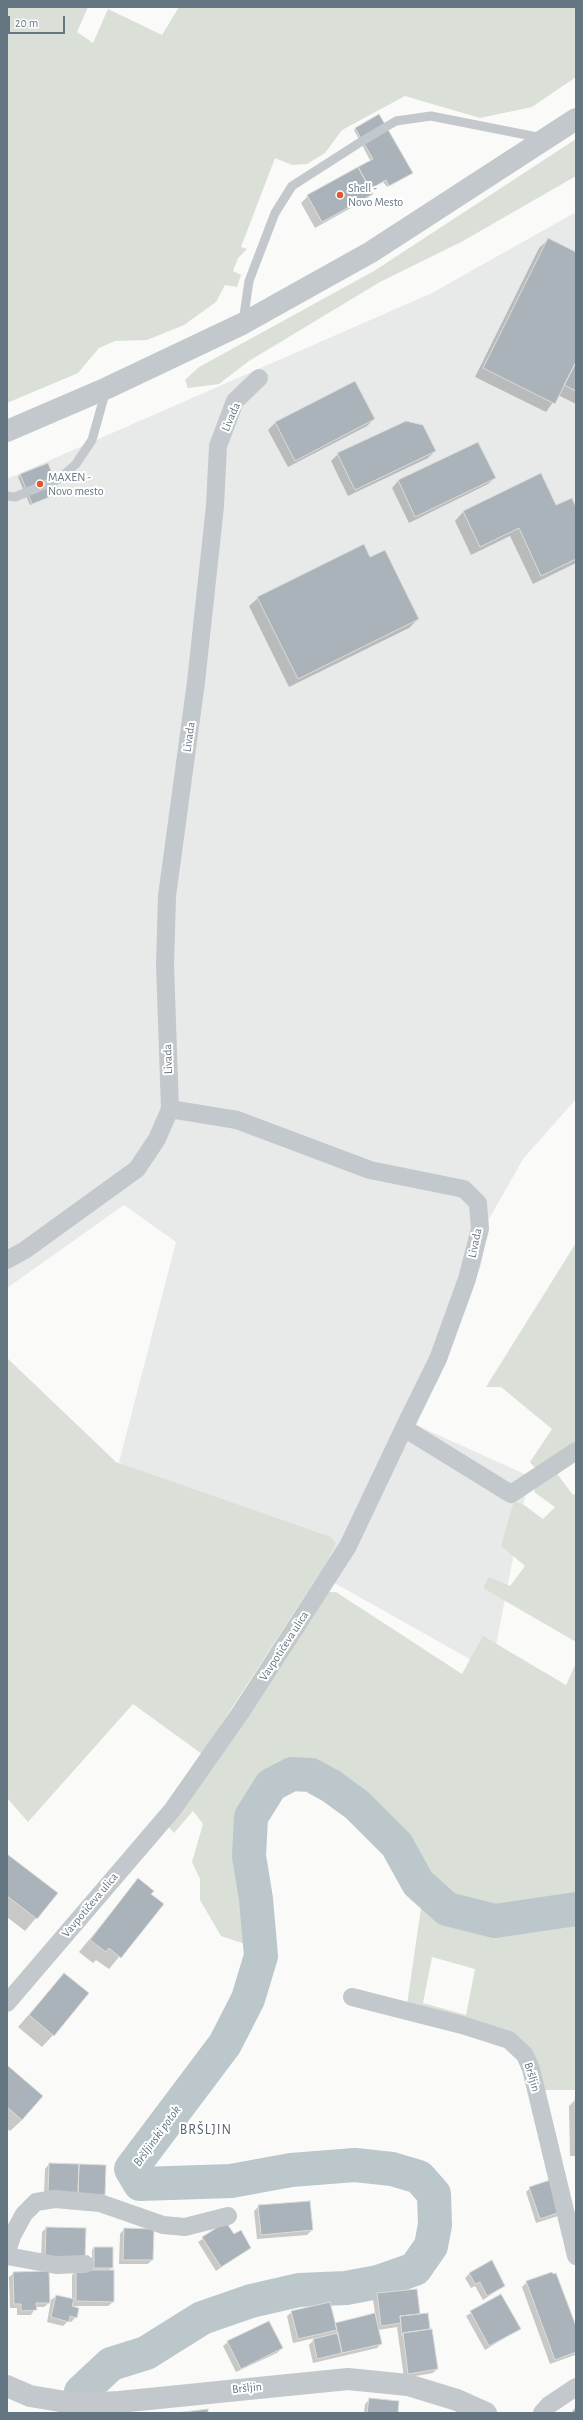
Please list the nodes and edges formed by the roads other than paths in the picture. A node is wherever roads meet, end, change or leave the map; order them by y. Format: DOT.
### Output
graph roads {
  1 [pos="576,118"];
  2 [pos="547,139"];
  3 [pos="242,324"];
  4 [pos="259,378"];
  5 [pos="107,388"];
  6 [pos="7,430"];
  7 [pos="7,496"];
  8 [pos="170,1108"];
  9 [pos="7,1260"];
  10 [pos="404,1428"];
  11 [pos="576,1451"];
  12 [pos="352,1997"];
  13 [pos="7,2003"];
  14 [pos="228,2216"];
  15 [pos="7,2252"];
  16 [pos="7,2256"];
  17 [pos="576,2256"];
  18 [pos="85,2264"];
  19 [pos="7,2386"];
  20 [pos="576,2387"];
  21 [pos="486,2413"];
  22 [pos="542,2413"];
  1 -- 2 [label="street"];
  2 -- 3 [label="street"];
  2 -- 3 [label="lane"];
  3 -- 5 [label="street"];
  4 -- 8 [label="street, Livada"];
  5 -- 6 [label="street"];
  5 -- 7 [label="lane"];
  8 -- 9 [label="street, Livada"];
  8 -- 10 [label="street, Livada"];
  10 -- 11 [label="street"];
  10 -- 13 [label="street, Vavpotičeva ulica"];
  12 -- 17 [label="street, Bršljin"];
  14 -- 15 [label="street"];
  16 -- 18 [label="street"];
  19 -- 21 [label="street, Bršljin"];
  20 -- 22 [label="street"];
}
